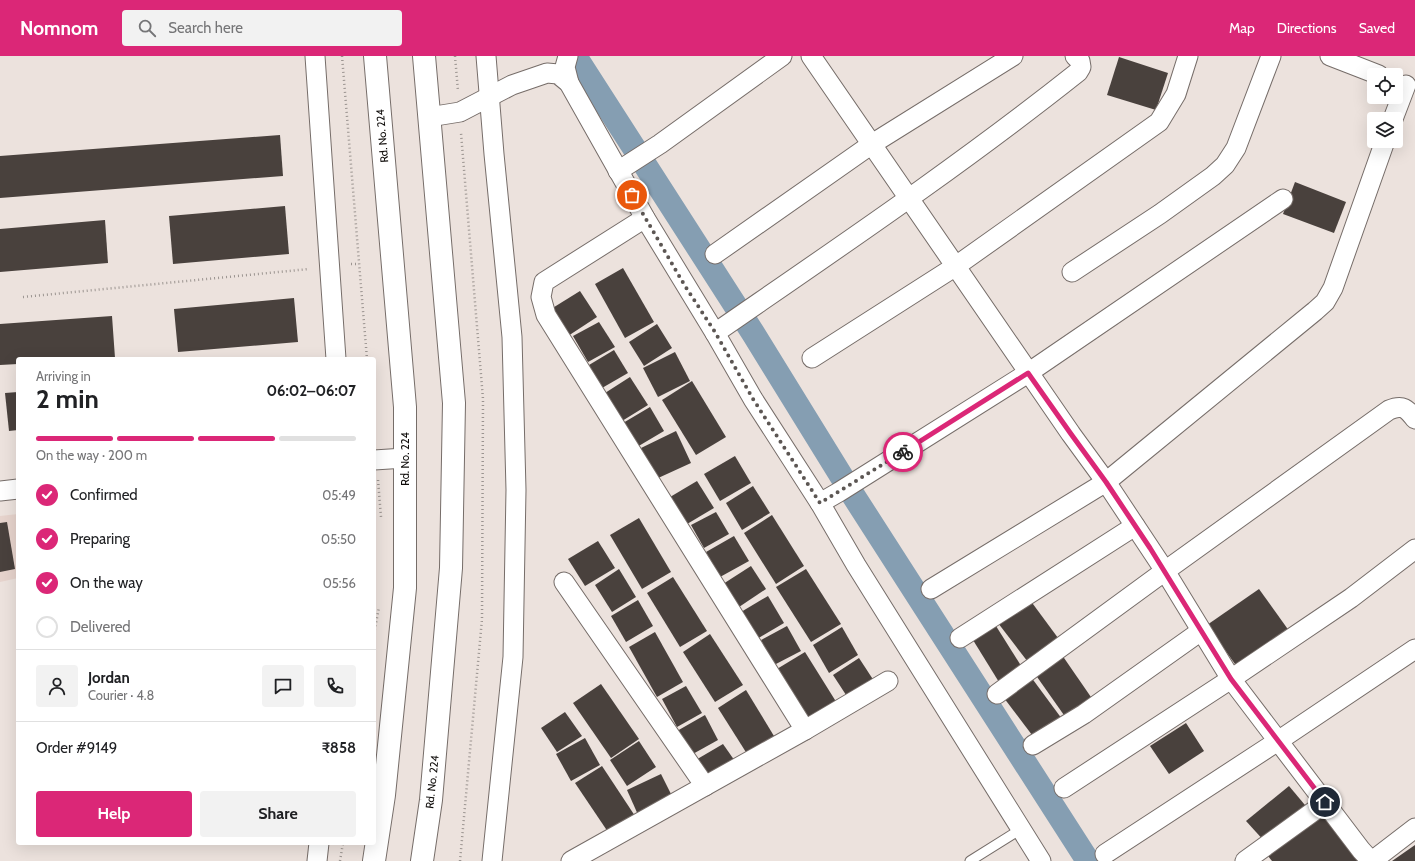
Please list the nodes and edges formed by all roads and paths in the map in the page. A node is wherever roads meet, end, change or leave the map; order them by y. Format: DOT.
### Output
graph roads {
  1 [pos="315,56"];
  2 [pos="342,56"];
  3 [pos="375,56"];
  4 [pos="424,56"];
  5 [pos="486,56"];
  6 [pos="568,56"];
  7 [pos="782,56"];
  8 [pos="811,56"];
  9 [pos="1012,56"];
  10 [pos="1075,56"];
  11 [pos="1188,56"];
  12 [pos="1271,56"];
  13 [pos="1330,56"];
  14 [pos="1367,70"];
  15 [pos="569,83"];
  16 [pos="1406,85"];
  17 [pos="489,96"];
  18 [pos="1396,112"];
  19 [pos="429,117"];
  20 [pos="872,144"];
  21 [pos="1383,148"];
  22 [pos="618,171"];
  23 [pos="909,199"];
  24 [pos="1283,200"];
  25 [pos="645,218"];
  26 [pos="715,254"];
  27 [pos="359,264"];
  28 [pos="330,266"];
  29 [pos="956,266"];
  30 [pos="1072,272"];
  31 [pos="23,297"];
  32 [pos="715,332"];
  33 [pos="336,357"];
  34 [pos="367,357"];
  35 [pos="812,358"];
  36 [pos="1028,373"];
  37 [pos="1415,419"];
  38 [pos="405,458"];
  39 [pos="376,459"];
  40 [pos="376,470"];
  41 [pos="1106,482"];
  42 [pos="16,489"];
  43 [pos="0,491"];
  44 [pos="820,503"];
  45 [pos="381,522"];
  46 [pos="1135,526"];
  47 [pos="1415,549"];
  48 [pos="1165,571"];
  49 [pos="564,582"];
  50 [pos="931,589"];
  51 [pos="379,605"];
  52 [pos="376,622"];
  53 [pos="1202,631"];
  54 [pos="960,638"];
  55 [pos="1415,649"];
  56 [pos="1231,679"];
  57 [pos="888,681"];
  58 [pos="997,694"];
  59 [pos="805,730"];
  60 [pos="1278,741"];
  61 [pos="1033,745"];
  62 [pos="705,786"];
  63 [pos="1064,788"];
  64 [pos="1325,802"];
  65 [pos="1415,828"];
  66 [pos="1021,829"];
  67 [pos="319,845"];
  68 [pos="343,845"];
  69 [pos="1105,854"];
  70 [pos="317,861"];
  71 [pos="340,861"];
  72 [pos="374,861"];
  73 [pos="422,861"];
  74 [pos="492,861"];
  75 [pos="571,861"];
  76 [pos="970,861"];
  77 [pos="1040,861"];
  78 [pos="1244,861"];
  79 [pos="1372,861"];
  1 -- 28 [label="street"];
  2 -- 27 [label="path"];
  3 -- 38 [label="main road, Rd. No. 224"];
  4 -- 19 [label="main road, Rd. No. 224"];
  5 -- 17 [label="street"];
  6 -- 15 [label="street"];
  7 -- 22 [label="street"];
  8 -- 20 [label="street"];
  9 -- 20 [label="street"];
  10 -- 23 [label="street"];
  11 -- 29 [label="street"];
  12 -- 30 [label="street"];
  13 -- 14 [label="street"];
  15 -- 17 [label="street"];
  15 -- 22 [label="street"];
  16 -- 18 [label="street"];
  17 -- 19 [label="street"];
  17 -- 74 [label="street"];
  19 -- 73 [label="main road, Rd. No. 224"];
  20 -- 23 [label="street"];
  20 -- 26 [label="street"];
  21 -- 41 [label="street"];
  22 -- 25 [label="street"];
  23 -- 29 [label="street"];
  23 -- 32 [label="street"];
  24 -- 36 [label="street"];
  25 -- 32 [label="street"];
  25 -- 59 [label="street"];
  27 -- 28 [label="path"];
  27 -- 34 [label="path"];
  28 -- 31 [label="path"];
  28 -- 33 [label="street"];
  29 -- 35 [label="street"];
  29 -- 36 [label="street"];
  32 -- 44 [label="street"];
  36 -- 41 [label="street"];
  36 -- 44 [label="street"];
  37 -- 48 [label="street"];
  38 -- 39 [label="street"];
  38 -- 72 [label="main road, Rd. No. 224"];
  40 -- 45 [label="path"];
  41 -- 46 [label="street"];
  41 -- 50 [label="street"];
  42 -- 43 [label="street"];
  44 -- 66 [label="street"];
  46 -- 48 [label="street"];
  46 -- 54 [label="street"];
  47 -- 56 [label="street"];
  48 -- 53 [label="street"];
  48 -- 58 [label="street"];
  49 -- 62 [label="street"];
  51 -- 52 [label="path"];
  53 -- 56 [label="street"];
  53 -- 61 [label="street"];
  55 -- 60 [label="street"];
  56 -- 60 [label="street"];
  56 -- 63 [label="street"];
  57 -- 59 [label="street"];
  59 -- 62 [label="street"];
  60 -- 64 [label="street"];
  60 -- 69 [label="street"];
  62 -- 75 [label="street"];
  64 -- 78 [label="street"];
  64 -- 79 [label="street"];
  65 -- 79 [label="street"];
  66 -- 76 [label="lane"];
  66 -- 77 [label="street"];
  67 -- 70 [label="street"];
  68 -- 71 [label="path"];
}
